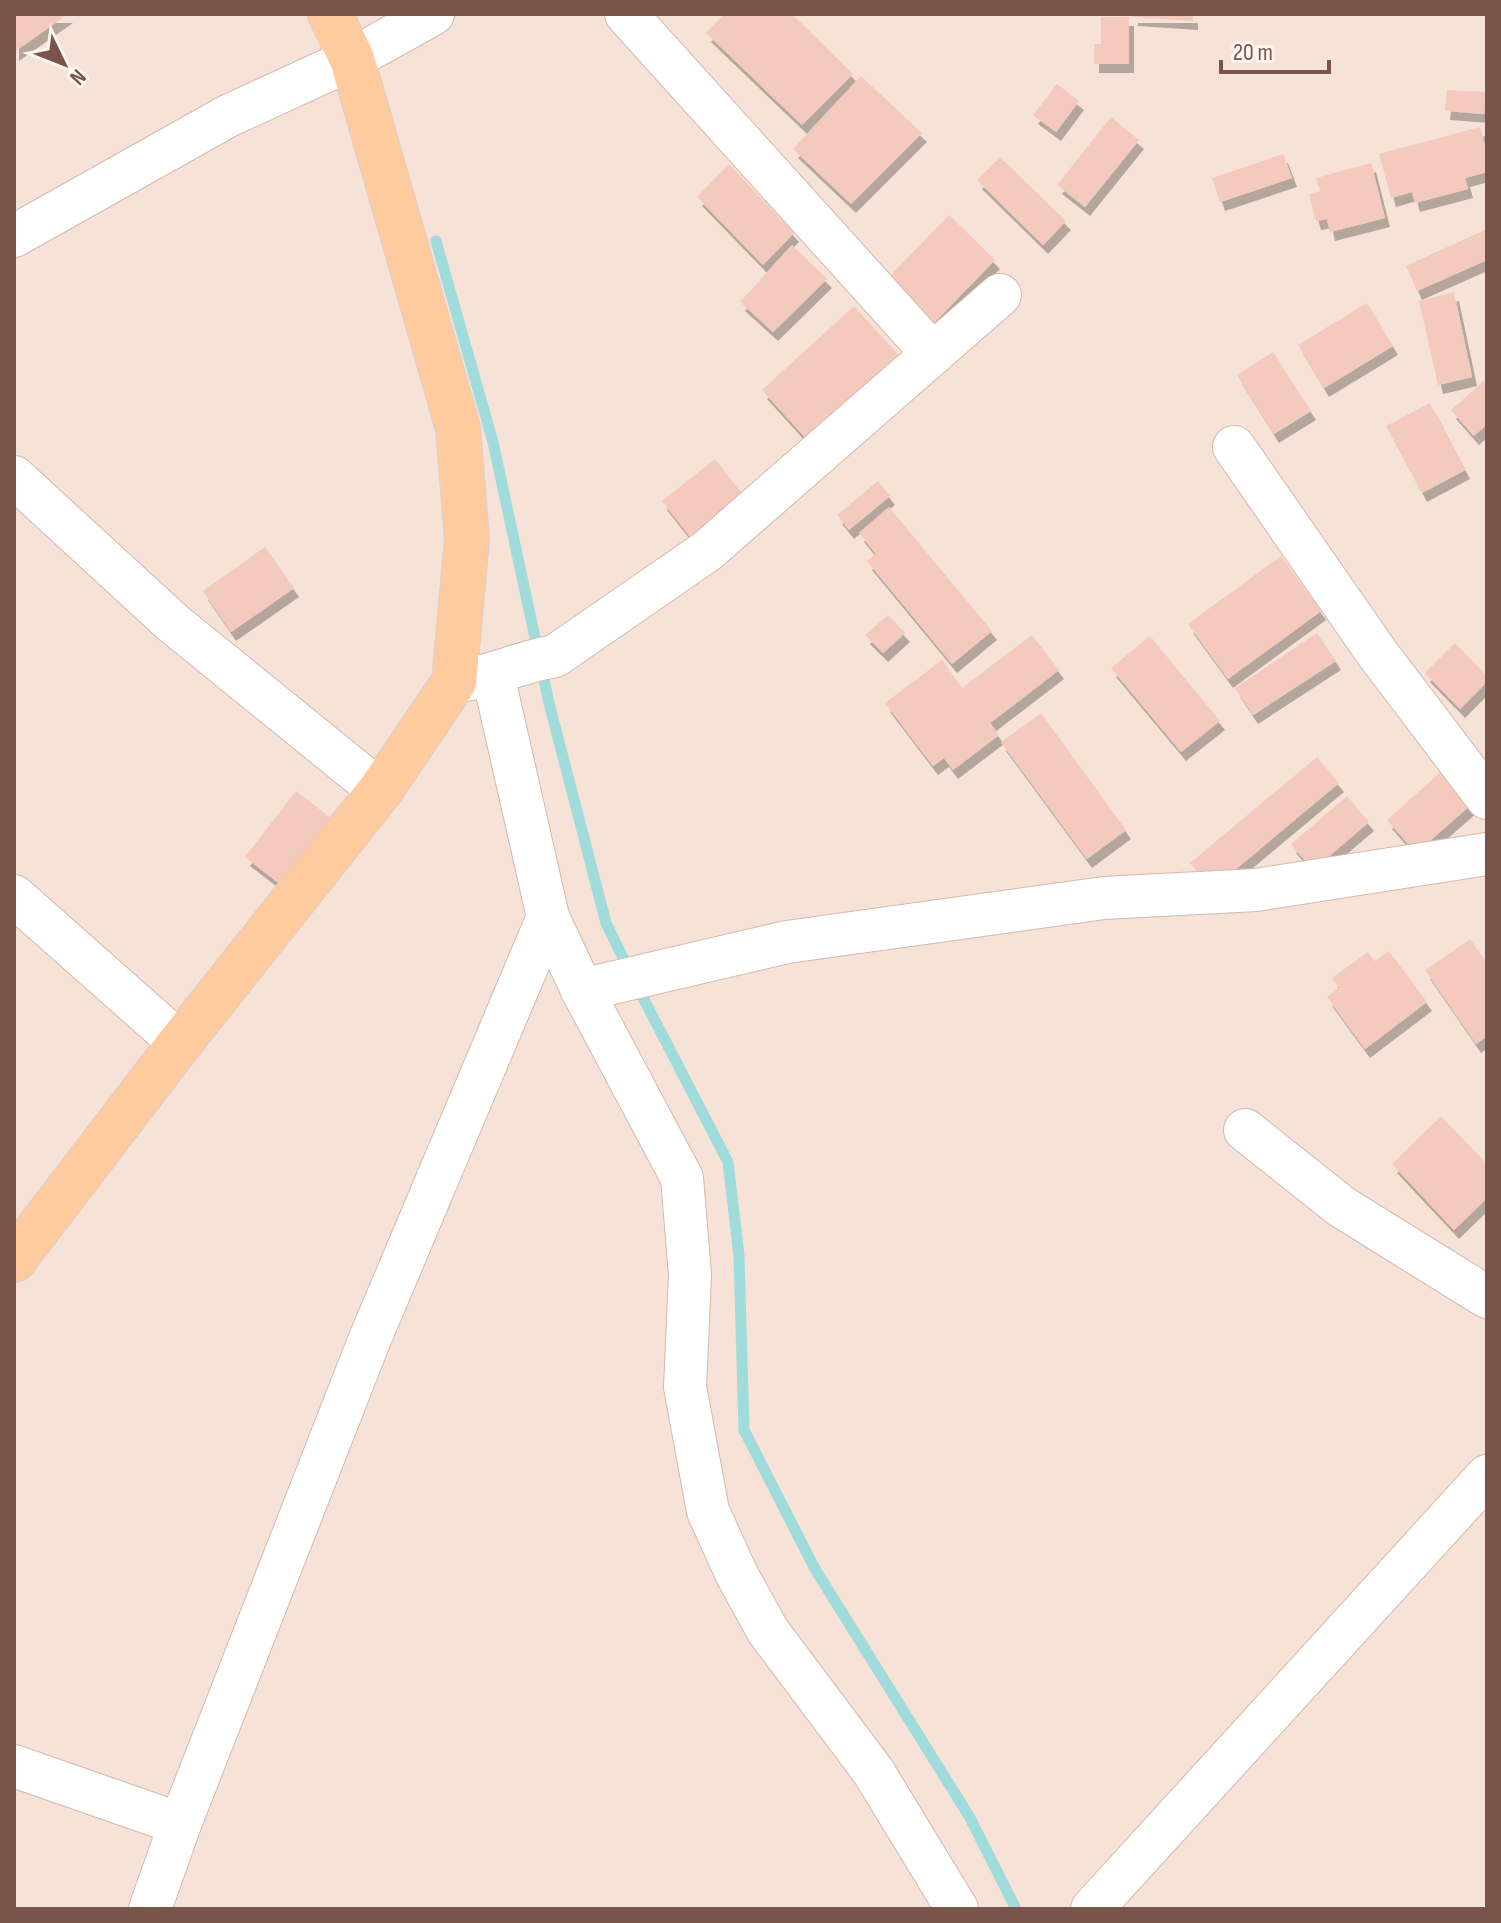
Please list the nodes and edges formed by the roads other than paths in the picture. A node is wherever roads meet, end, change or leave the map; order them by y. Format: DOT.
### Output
graph roads {
  1 [pos="330,14"];
  2 [pos="433,14"];
  3 [pos="626,14"];
  4 [pos="352,59"];
  5 [pos="14,236"];
  6 [pos="1000,295"];
  7 [pos="933,354"];
  8 [pos="1234,447"];
  9 [pos="14,477"];
  10 [pos="507,668"];
  11 [pos="380,791"];
  12 [pos="1487,798"];
  13 [pos="1487,854"];
  14 [pos="14,896"];
  15 [pos="548,917"];
  16 [pos="592,987"];
  17 [pos="180,1043"];
  18 [pos="1245,1130"];
  19 [pos="14,1260"];
  20 [pos="1487,1297"];
  21 [pos="1487,1476"];
  22 [pos="14,1766"];
  23 [pos="180,1824"];
  24 [pos="150,1909"];
  25 [pos="957,1909"];
  26 [pos="1092,1909"];
  1 -- 4 [label="main road"];
  2 -- 4 [label="street"];
  3 -- 7 [label="street"];
  4 -- 5 [label="street"];
  4 -- 10 [label="main road"];
  6 -- 7 [label="street"];
  7 -- 10 [label="street"];
  8 -- 12 [label="street"];
  9 -- 11 [label="street"];
  10 -- 11 [label="main road"];
  10 -- 15 [label="street"];
  11 -- 17 [label="main road"];
  13 -- 16 [label="street"];
  14 -- 17 [label="street"];
  15 -- 16 [label="street"];
  15 -- 23 [label="street"];
  16 -- 25 [label="street"];
  17 -- 19 [label="main road"];
  18 -- 20 [label="street"];
  21 -- 26 [label="street"];
  22 -- 23 [label="street"];
  23 -- 24 [label="street"];
}
